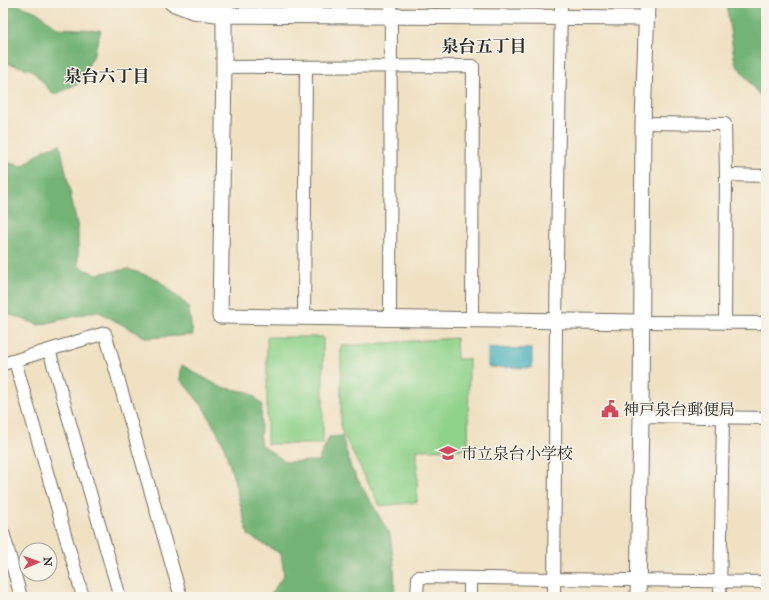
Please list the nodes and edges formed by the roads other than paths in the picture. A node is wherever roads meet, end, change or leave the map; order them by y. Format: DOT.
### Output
graph roads {
  1 [pos="172,3"];
  2 [pos="647,3"];
  3 [pos="224,9"];
  4 [pos="390,9"];
  5 [pos="561,10"];
  6 [pos="647,18"];
  7 [pos="224,67"];
  8 [pos="306,67"];
  9 [pos="391,67"];
  10 [pos="643,123"];
  11 [pos="726,175"];
  12 [pos="766,176"];
  13 [pos="304,317"];
  14 [pos="390,318"];
  15 [pos="472,319"];
  16 [pos="556,320"];
  17 [pos="641,322"];
  18 [pos="725,323"];
  19 [pos="766,323"];
  20 [pos="48,350"];
  21 [pos="15,361"];
  22 [pos="3,364"];
  23 [pos="641,416"];
  24 [pos="723,417"];
  25 [pos="766,418"];
  26 [pos="3,532"];
  27 [pos="470,578"];
  28 [pos="554,578"];
  29 [pos="638,580"];
  30 [pos="721,581"];
  31 [pos="766,582"];
  32 [pos="21,597"];
  33 [pos="83,597"];
  34 [pos="120,597"];
  35 [pos="181,597"];
  36 [pos="417,597"];
  37 [pos="470,597"];
  38 [pos="554,597"];
  39 [pos="638,597"];
  40 [pos="720,597"];
  1 -- 3 [label="street"];
  2 -- 6 [label="street"];
  3 -- 4 [label="street"];
  3 -- 7 [label="street"];
  4 -- 5 [label="street"];
  4 -- 9 [label="street"];
  5 -- 6 [label="street"];
  5 -- 16 [label="street"];
  6 -- 10 [label="street"];
  7 -- 8 [label="street"];
  7 -- 13 [label="street"];
  8 -- 9 [label="street"];
  8 -- 13 [label="street"];
  9 -- 14 [label="street"];
  9 -- 15 [label="street"];
  10 -- 11 [label="street"];
  10 -- 17 [label="street"];
  11 -- 12 [label="street"];
  11 -- 18 [label="street"];
  13 -- 14 [label="street"];
  14 -- 15 [label="street"];
  15 -- 16 [label="street"];
  16 -- 17 [label="street"];
  16 -- 28 [label="street"];
  17 -- 18 [label="street"];
  17 -- 23 [label="street"];
  18 -- 19 [label="street"];
  20 -- 21 [label="street"];
  20 -- 34 [label="street"];
  20 -- 35 [label="street"];
  21 -- 22 [label="street"];
  21 -- 33 [label="street"];
  23 -- 24 [label="street"];
  23 -- 29 [label="street"];
  24 -- 25 [label="street"];
  24 -- 30 [label="street"];
  26 -- 32 [label="street"];
  27 -- 28 [label="street"];
  27 -- 36 [label="street"];
  27 -- 37 [label="street"];
  28 -- 29 [label="street"];
  28 -- 38 [label="street"];
  29 -- 30 [label="street"];
  29 -- 39 [label="street"];
  30 -- 31 [label="street"];
  30 -- 40 [label="street"];
}
